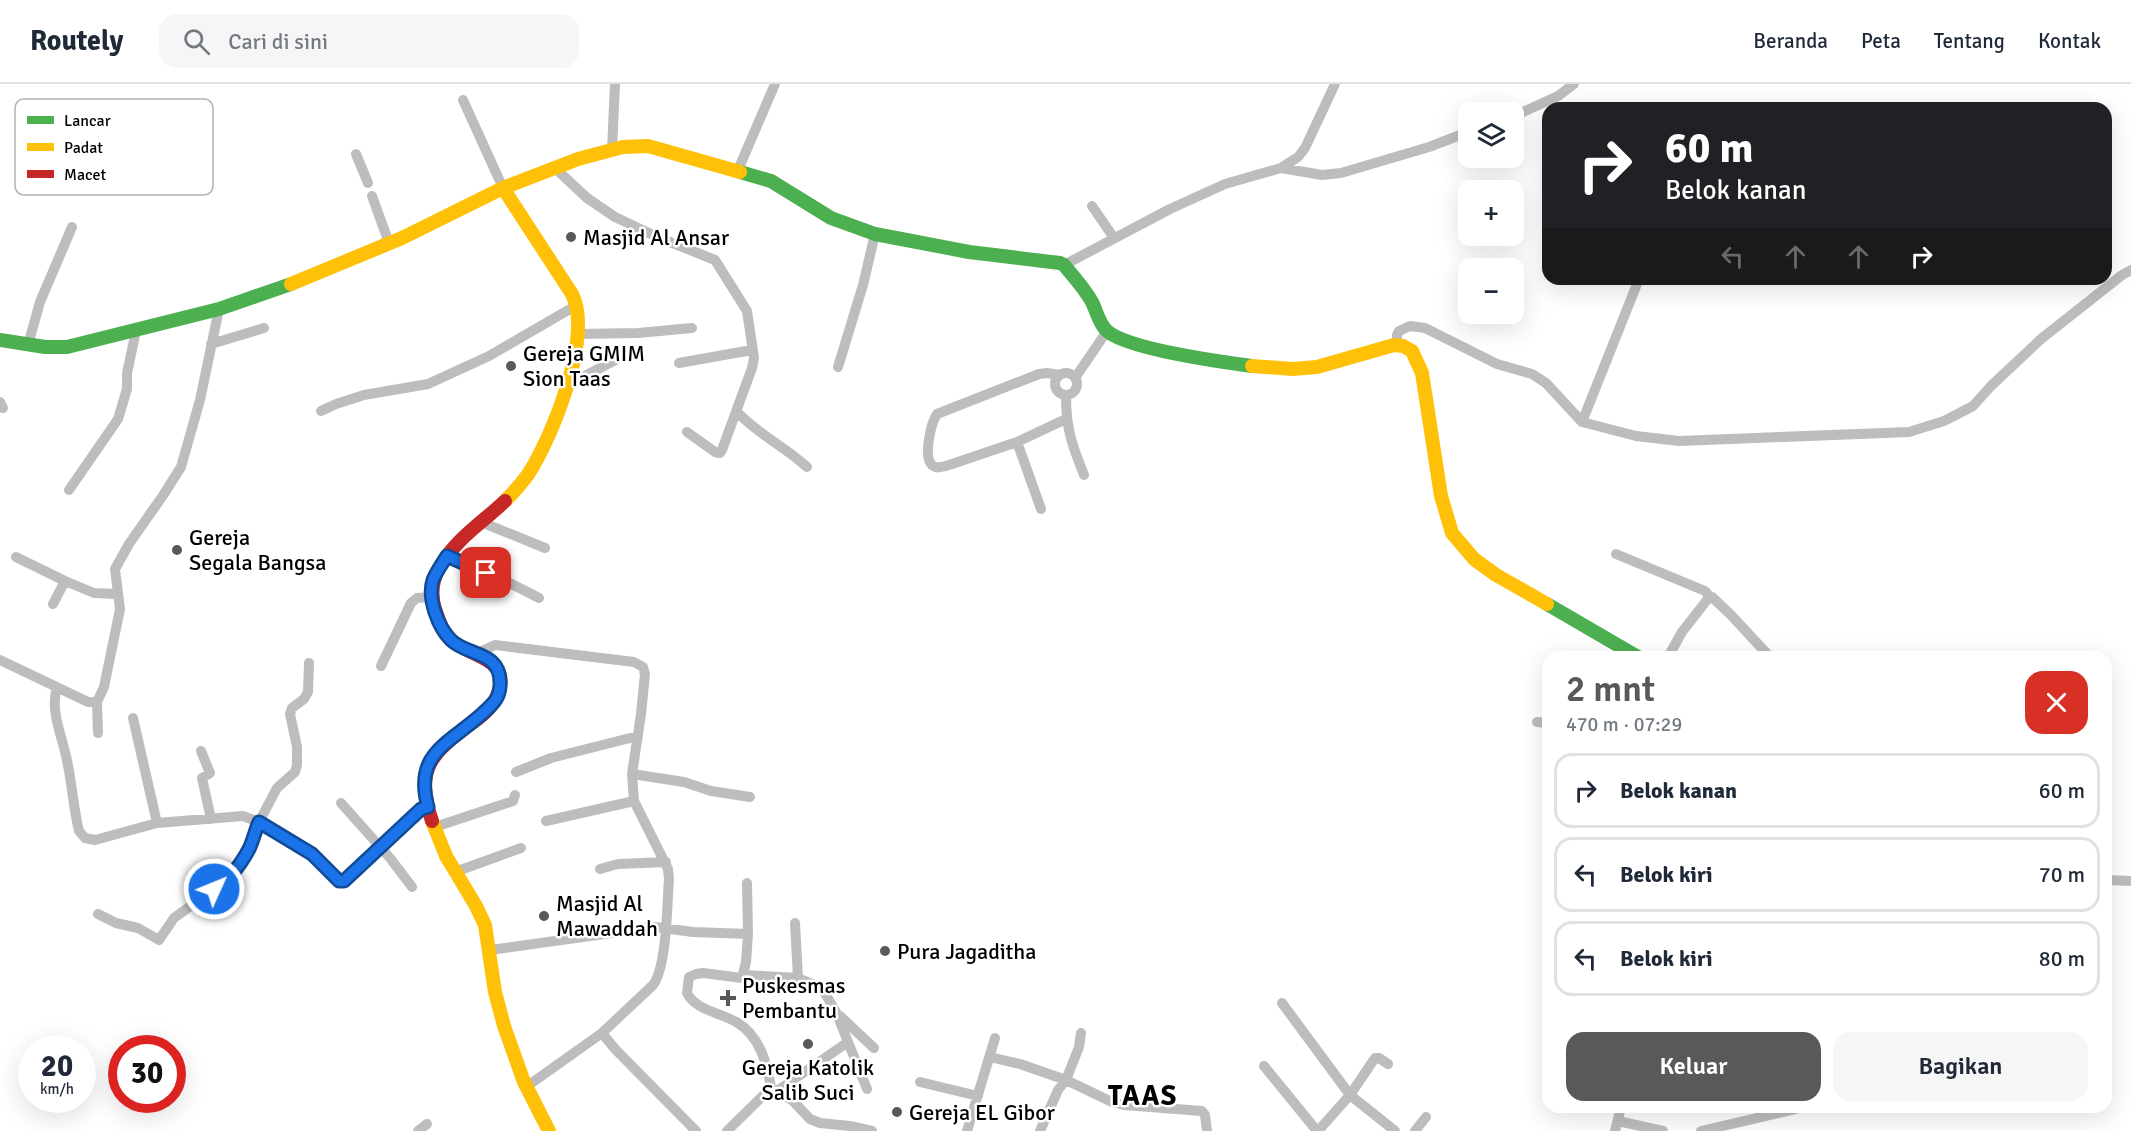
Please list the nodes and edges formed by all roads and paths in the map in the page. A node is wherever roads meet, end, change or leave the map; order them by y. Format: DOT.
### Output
graph roads {
  1 [pos="615,84"];
  2 [pos="775,84"];
  3 [pos="1335,84"];
  4 [pos="1574,84"];
  5 [pos="463,100"];
  6 [pos="1545,102"];
  7 [pos="1542,103"];
  8 [pos="1524,111"];
  9 [pos="1458,136"];
  10 [pos="612,150"];
  11 [pos="356,154"];
  12 [pos="556,168"];
  13 [pos="1281,168"];
  14 [pos="738,170"];
  15 [pos="368,183"];
  16 [pos="503,188"];
  17 [pos="372,196"];
  18 [pos="1092,206"];
  19 [pos="72,227"];
  20 [pos="875,234"];
  21 [pos="1114,238"];
  22 [pos="389,243"];
  23 [pos="1064,265"];
  24 [pos="2131,270"];
  25 [pos="2112,283"];
  26 [pos="1637,285"];
  27 [pos="2109,285"];
  28 [pos="577,305"];
  29 [pos="219,309"];
  30 [pos="264,328"];
  31 [pos="692,328"];
  32 [pos="136,331"];
  33 [pos="1107,331"];
  34 [pos="578,334"];
  35 [pos="0,340"];
  36 [pos="211,344"];
  37 [pos="28,345"];
  38 [pos="1397,345"];
  39 [pos="617,359"];
  40 [pos="753,359"];
  41 [pos="679,363"];
  42 [pos="838,368"];
  43 [pos="1060,375"];
  44 [pos="1075,378"];
  45 [pos="566,386"];
  46 [pos="1066,396"];
  47 [pos="321,411"];
  48 [pos="737,412"];
  49 [pos="1066,419"];
  50 [pos="1582,422"];
  51 [pos="687,432"];
  52 [pos="1017,442"];
  53 [pos="807,467"];
  54 [pos="1084,475"];
  55 [pos="69,490"];
  56 [pos="1041,508"];
  57 [pos="481,522"];
  58 [pos="545,548"];
  59 [pos="1616,554"];
  60 [pos="447,556"];
  61 [pos="16,557"];
  62 [pos="65,581"];
  63 [pos="118,594"];
  64 [pos="432,597"];
  65 [pos="1710,597"];
  66 [pos="539,598"];
  67 [pos="53,604"];
  68 [pos="1628,651"];
  69 [pos="1671,651"];
  70 [pos="1764,651"];
  71 [pos="477,652"];
  72 [pos="0,660"];
  73 [pos="309,663"];
  74 [pos="381,666"];
  75 [pos="57,687"];
  76 [pos="97,702"];
  77 [pos="133,718"];
  78 [pos="98,733"];
  79 [pos="638,736"];
  80 [pos="201,751"];
  81 [pos="516,772"];
  82 [pos="632,774"];
  83 [pos="515,795"];
  84 [pos="750,797"];
  85 [pos="634,801"];
  86 [pos="341,803"];
  87 [pos="428,807"];
  88 [pos="211,819"];
  89 [pos="546,821"];
  90 [pos="259,822"];
  91 [pos="157,823"];
  92 [pos="435,827"];
  93 [pos="380,847"];
  94 [pos="521,848"];
  95 [pos="666,862"];
  96 [pos="600,869"];
  97 [pos="455,872"];
  98 [pos="2112,880"];
  99 [pos="2131,881"];
  100 [pos="747,883"];
  101 [pos="412,887"];
  102 [pos="98,914"];
  103 [pos="795,923"];
  104 [pos="665,929"];
  105 [pos="748,934"];
  106 [pos="490,950"];
  107 [pos="744,975"];
  108 [pos="798,978"];
  109 [pos="1282,1004"];
  110 [pos="837,1014"];
  111 [pos="1081,1033"];
  112 [pos="599,1036"];
  113 [pos="995,1038"];
  114 [pos="848,1041"];
  115 [pos="874,1048"];
  116 [pos="990,1057"];
  117 [pos="1388,1064"];
  118 [pos="1264,1065"];
  119 [pos="1066,1080"];
  120 [pos="920,1082"];
  121 [pos="526,1087"];
  122 [pos="867,1089"];
  123 [pos="774,1090"];
  124 [pos="1350,1095"];
  125 [pos="978,1096"];
  126 [pos="1779,1113"];
  127 [pos="1426,1117"];
  128 [pos="1617,1126"];
  129 [pos="836,1128"];
  130 [pos="549,1131"];
  131 [pos="696,1131"];
  132 [pos="727,1131"];
  133 [pos="872,1131"];
  134 [pos="967,1131"];
  135 [pos="1040,1131"];
  136 [pos="1207,1131"];
  137 [pos="1317,1131"];
  138 [pos="1395,1131"];
  139 [pos="1415,1131"];
  140 [pos="1663,1131"];
  141 [pos="1701,1131"];
  1 -- 10 [label="street"];
  2 -- 14 [label="street"];
  3 -- 13 [label="street"];
  4 -- 6 [label="street"];
  5 -- 16 [label="street"];
  7 -- 8 [label="street"];
  9 -- 13 [label="street"];
  10 -- 12 [label="street"];
  10 -- 14 [label="street"];
  11 -- 15 [label="street"];
  12 -- 16 [label="street"];
  12 -- 40 [label="street"];
  13 -- 21 [label="street"];
  14 -- 20 [label="street"];
  16 -- 22 [label="street"];
  16 -- 28 [label="street"];
  17 -- 22 [label="street"];
  18 -- 21 [label="street"];
  19 -- 37 [label="street"];
  20 -- 23 [label="street"];
  20 -- 42 [label="street"];
  21 -- 23 [label="street"];
  22 -- 29 [label="street"];
  23 -- 33 [label="street"];
  24 -- 25 [label="street"];
  26 -- 50 [label="street"];
  27 -- 50 [label="street"];
  28 -- 34 [label="street"];
  28 -- 47 [label="street"];
  29 -- 32 [label="street"];
  29 -- 36 [label="street"];
  30 -- 36 [label="street"];
  31 -- 34 [label="street"];
  32 -- 37 [label="street"];
  32 -- 55 [label="street"];
  33 -- 38 [label="street"];
  33 -- 44 [label="street"];
  34 -- 45 [label="street"];
  35 -- 37 [label="street"];
  36 -- 63 [label="street"];
  38 -- 50 [label="street"];
  38 -- 68 [label="street"];
  39 -- 45 [label="street"];
  40 -- 41 [label="street"];
  40 -- 48 [label="street"];
  43 -- 44 [label="street"];
  43 -- 46 [label="street"];
  43 -- 52 [label="street"];
  44 -- 46 [label="street"];
  45 -- 57 [label="street"];
  46 -- 49 [label="street"];
  48 -- 51 [label="street"];
  48 -- 53 [label="street"];
  49 -- 52 [label="street"];
  49 -- 54 [label="street"];
  52 -- 56 [label="street"];
  57 -- 58 [label="street"];
  57 -- 60 [label="street"];
  59 -- 65 [label="street"];
  60 -- 64 [label="street"];
  60 -- 66 [label="street"];
  61 -- 62 [label="street"];
  62 -- 63 [label="street"];
  62 -- 67 [label="street"];
  63 -- 76 [label="street"];
  64 -- 71 [label="street"];
  64 -- 74 [label="street"];
  65 -- 69 [label="street"];
  65 -- 70 [label="street"];
  71 -- 79 [label="street"];
  71 -- 87 [label="street"];
  72 -- 75 [label="street"];
  73 -- 90 [label="street"];
  75 -- 76 [label="street"];
  75 -- 91 [label="street"];
  76 -- 78 [label="street"];
  77 -- 91 [label="street"];
  79 -- 81 [label="street"];
  79 -- 82 [label="street"];
  80 -- 88 [label="street"];
  82 -- 84 [label="street"];
  82 -- 85 [label="street"];
  83 -- 92 [label="street"];
  85 -- 89 [label="street"];
  85 -- 95 [label="street"];
  86 -- 93 [label="street"];
  87 -- 92 [label="street"];
  87 -- 93 [label="street"];
  88 -- 90 [label="street"];
  88 -- 91 [label="street"];
  90 -- 93 [label="street"];
  90 -- 102 [label="street"];
  92 -- 97 [label="street"];
  93 -- 101 [label="street"];
  94 -- 97 [label="street"];
  95 -- 96 [label="street"];
  95 -- 104 [label="street"];
  97 -- 106 [label="street"];
  98 -- 99 [label="street"];
  100 -- 105 [label="street"];
  103 -- 108 [label="street"];
  104 -- 105 [label="street"];
  104 -- 106 [label="street"];
  104 -- 112 [label="street"];
  105 -- 107 [label="street"];
  106 -- 121 [label="street"];
  107 -- 108 [label="street"];
  107 -- 123 [label="street"];
  108 -- 110 [label="street"];
  109 -- 124 [label="street"];
  110 -- 114 [label="street"];
  110 -- 115 [label="street"];
  111 -- 119 [label="street"];
  112 -- 121 [label="street"];
  112 -- 131 [label="street"];
  113 -- 116 [label="street"];
  114 -- 122 [label="street"];
  114 -- 123 [label="street"];
  116 -- 119 [label="street"];
  116 -- 125 [label="street"];
  117 -- 124 [label="street"];
  118 -- 137 [label="street"];
  119 -- 135 [label="street"];
  119 -- 136 [label="street"];
  120 -- 125 [label="street"];
  121 -- 130 [label="street"];
  123 -- 129 [label="street"];
  123 -- 132 [label="street"];
  124 -- 137 [label="street"];
  124 -- 138 [label="street"];
  125 -- 134 [label="street"];
  126 -- 141 [label="street"];
  127 -- 139 [label="street"];
  128 -- 140 [label="street"];
  129 -- 133 [label="street"];
}
